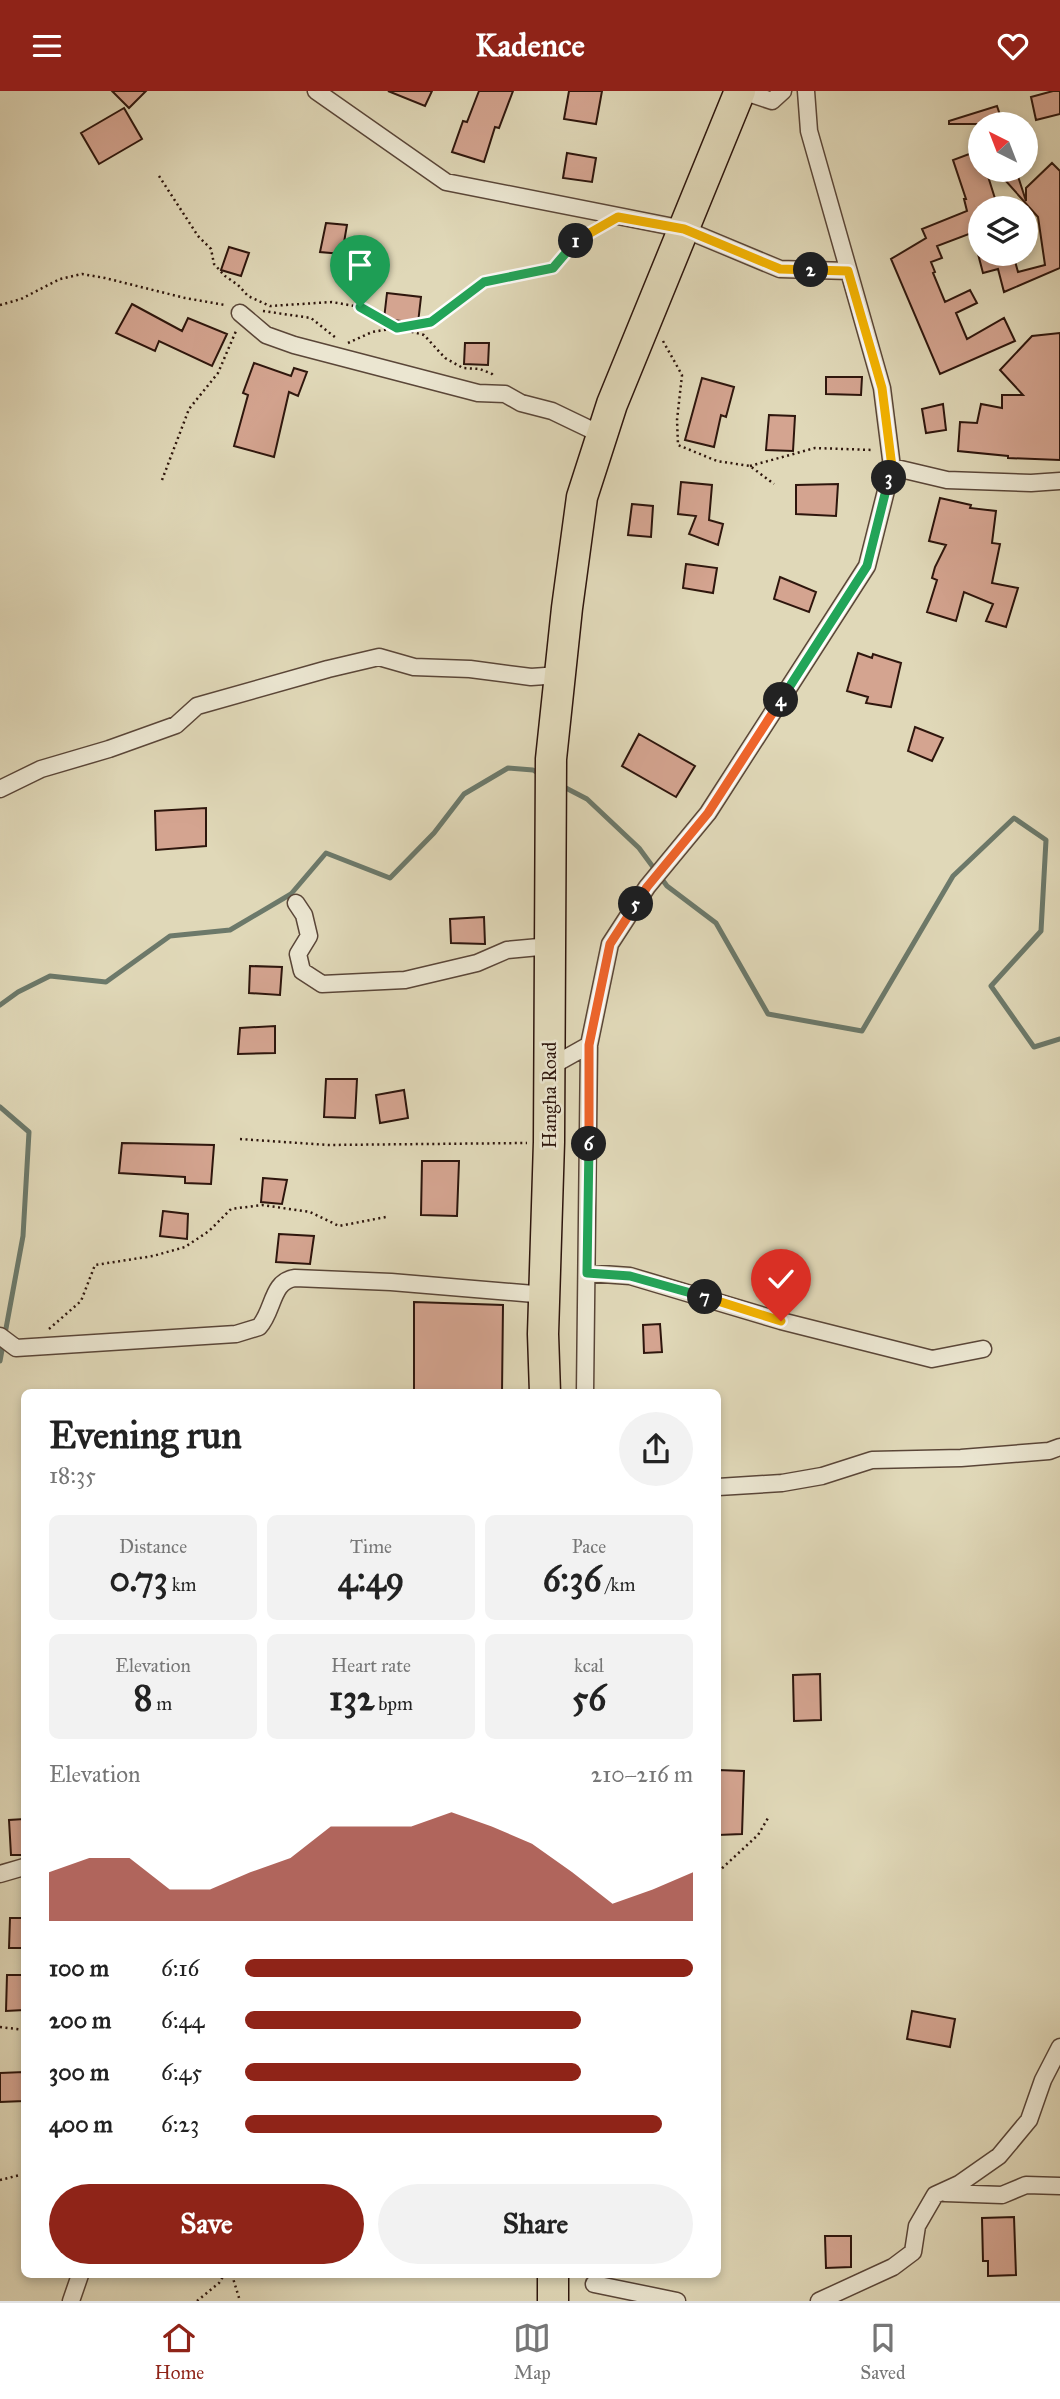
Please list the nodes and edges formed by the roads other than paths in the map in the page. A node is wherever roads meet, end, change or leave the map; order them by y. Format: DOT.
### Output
graph roads {
  1 [pos="316,91"];
  2 [pos="741,91"];
  3 [pos="783,91"];
  4 [pos="806,91"];
  5 [pos="684,229"];
  6 [pos="848,271"];
  7 [pos="241,310"];
  8 [pos="602,435"];
  9 [pos="892,467"];
  10 [pos="1060,481"];
  11 [pos="560,675"];
  12 [pos="0,789"];
  13 [pos="296,903"];
  14 [pos="550,946"];
  15 [pos="589,1045"];
  16 [pos="548,1068"];
  17 [pos="587,1273"];
  18 [pos="546,1295"];
  19 [pos="0,1336"];
  20 [pos="983,1349"];
  21 [pos="545,1389"];
  22 [pos="585,1389"];
  23 [pos="1060,1447"];
  24 [pos="721,1487"];
  25 [pos="21,1868"];
  26 [pos="0,1874"];
  27 [pos="1060,2047"];
  28 [pos="1060,2186"];
  29 [pos="939,2193"];
  30 [pos="79,2278"];
  31 [pos="553,2278"];
  32 [pos="594,2280"];
  33 [pos="71,2301"];
  34 [pos="553,2301"];
  35 [pos="594,2301"];
  36 [pos="677,2301"];
  37 [pos="819,2301"];
  1 -- 5 [label="street"];
  2 -- 3 [label="street"];
  2 -- 5 [label="highway, Hangha Road"];
  4 -- 6 [label="street"];
  5 -- 6 [label="street"];
  5 -- 8 [label="highway, Hangha Road"];
  6 -- 9 [label="street"];
  7 -- 8 [label="street"];
  8 -- 11 [label="highway, Hangha Road"];
  9 -- 10 [label="street"];
  9 -- 15 [label="street"];
  11 -- 12 [label="street"];
  11 -- 14 [label="highway, Hangha Road"];
  13 -- 14 [label="street"];
  14 -- 16 [label="highway, Hangha Road"];
  15 -- 16 [label="street"];
  15 -- 17 [label="street"];
  16 -- 18 [label="highway, Hangha Road"];
  17 -- 20 [label="street"];
  17 -- 22 [label="street"];
  18 -- 19 [label="street"];
  18 -- 21 [label="highway, Hangha Road"];
  23 -- 24 [label="street"];
  25 -- 26 [label="street"];
  27 -- 29 [label="street"];
  28 -- 29 [label="street"];
  29 -- 37 [label="street"];
  30 -- 33 [label="street"];
  31 -- 34 [label="highway"];
  32 -- 35 [label="street"];
  32 -- 36 [label="street"];
}
